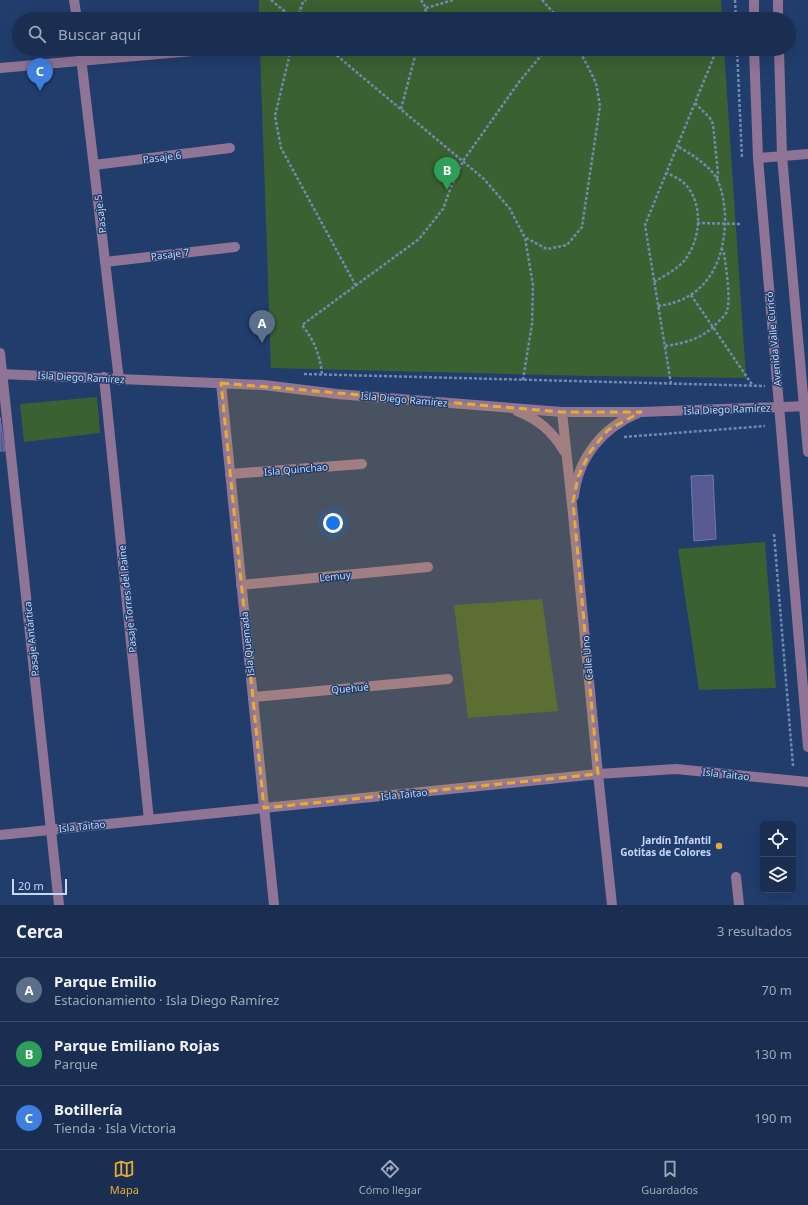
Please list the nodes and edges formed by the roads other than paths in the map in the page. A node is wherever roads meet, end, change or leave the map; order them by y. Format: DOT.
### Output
graph roads {
  1 [pos="74,0"];
  2 [pos="754,0"];
  3 [pos="778,0"];
  4 [pos="76,12"];
  5 [pos="754,12"];
  6 [pos="778,12"];
  7 [pos="81,56"];
  8 [pos="137,56"];
  9 [pos="754,56"];
  10 [pos="779,56"];
  11 [pos="82,61"];
  12 [pos="0,68"];
  13 [pos="230,148"];
  14 [pos="808,154"];
  15 [pos="782,156"];
  16 [pos="758,158"];
  17 [pos="94,165"];
  18 [pos="235,246"];
  19 [pos="106,262"];
  20 [pos="0,352"];
  21 [pos="1,374"];
  22 [pos="104,377"];
  23 [pos="119,380"];
  24 [pos="221,383"];
  25 [pos="806,406"];
  26 [pos="503,407"];
  27 [pos="779,407"];
  28 [pos="562,412"];
  29 [pos="641,412"];
  30 [pos="565,452"];
  31 [pos="808,452"];
  32 [pos="362,464"];
  33 [pos="230,474"];
  34 [pos="573,514"];
  35 [pos="428,567"];
  36 [pos="241,585"];
  37 [pos="448,679"];
  38 [pos="253,697"];
  39 [pos="808,747"];
  40 [pos="598,774"];
  41 [pos="808,782"];
  42 [pos="264,808"];
  43 [pos="149,820"];
  44 [pos="52,829"];
  45 [pos="0,835"];
  46 [pos="736,877"];
  47 [pos="59,905"];
  48 [pos="274,905"];
  49 [pos="608,905"];
  50 [pos="739,905"];
  1 -- 4 [label="street"];
  2 -- 5 [label="street"];
  3 -- 6 [label="street"];
  7 -- 11 [label="street, Pasaje 5"];
  8 -- 11 [label="street"];
  9 -- 16 [label="street, Avenida Valle Curicó"];
  10 -- 15 [label="street"];
  11 -- 12 [label="street"];
  11 -- 17 [label="street, Pasaje 5"];
  13 -- 17 [label="street, Pasaje 6"];
  14 -- 15 [label="street"];
  15 -- 16 [label="street"];
  15 -- 25 [label="street"];
  16 -- 27 [label="street, Avenida Valle Curicó"];
  17 -- 19 [label="street, Pasaje 5"];
  18 -- 19 [label="street, Pasaje 7"];
  19 -- 23 [label="street, Pasaje 5"];
  20 -- 21 [label="street, Pasaje Antártica"];
  21 -- 22 [label="street, Isla Diego Ramírez"];
  21 -- 44 [label="street, Pasaje Antártica"];
  22 -- 23 [label="street, Isla Diego Ramírez"];
  22 -- 43 [label="street, Pasaje Torres del Paine"];
  23 -- 24 [label="street, Isla Diego Ramírez"];
  24 -- 26 [label="street, Isla Diego Ramírez"];
  24 -- 33 [label="street, Isla Quemada"];
  25 -- 27 [label="street, Isla Diego Ramírez"];
  25 -- 31 [label="street"];
  26 -- 28 [label="street, Isla Diego Ramírez"];
  26 -- 30 [label="street"];
  27 -- 29 [label="street, Isla Diego Ramírez"];
  27 -- 39 [label="street, Avenida Valle Curicó"];
  28 -- 29 [label="street, Isla Diego Ramírez"];
  28 -- 30 [label="street, Calle Uno"];
  29 -- 34 [label="street"];
  30 -- 34 [label="street, Calle Uno"];
  32 -- 33 [label="street, Isla Quinchao"];
  33 -- 36 [label="street, Isla Quemada"];
  34 -- 40 [label="street, Calle Uno"];
  35 -- 36 [label="street, Lemuy"];
  36 -- 38 [label="street, Isla Quemada"];
  37 -- 38 [label="street, Quehué"];
  38 -- 42 [label="street, Isla Quemada"];
  40 -- 41 [label="street, Isla Taitao"];
  40 -- 42 [label="street, Isla Taitao"];
  40 -- 49 [label="street, Calle Uno"];
  42 -- 43 [label="street, Isla Taitao"];
  42 -- 48 [label="street, Isla Quemada"];
  43 -- 44 [label="street, Isla Taitao"];
  44 -- 45 [label="street, Isla Taitao"];
  44 -- 47 [label="street, Pasaje Antártica"];
  46 -- 50 [label="street"];
}
